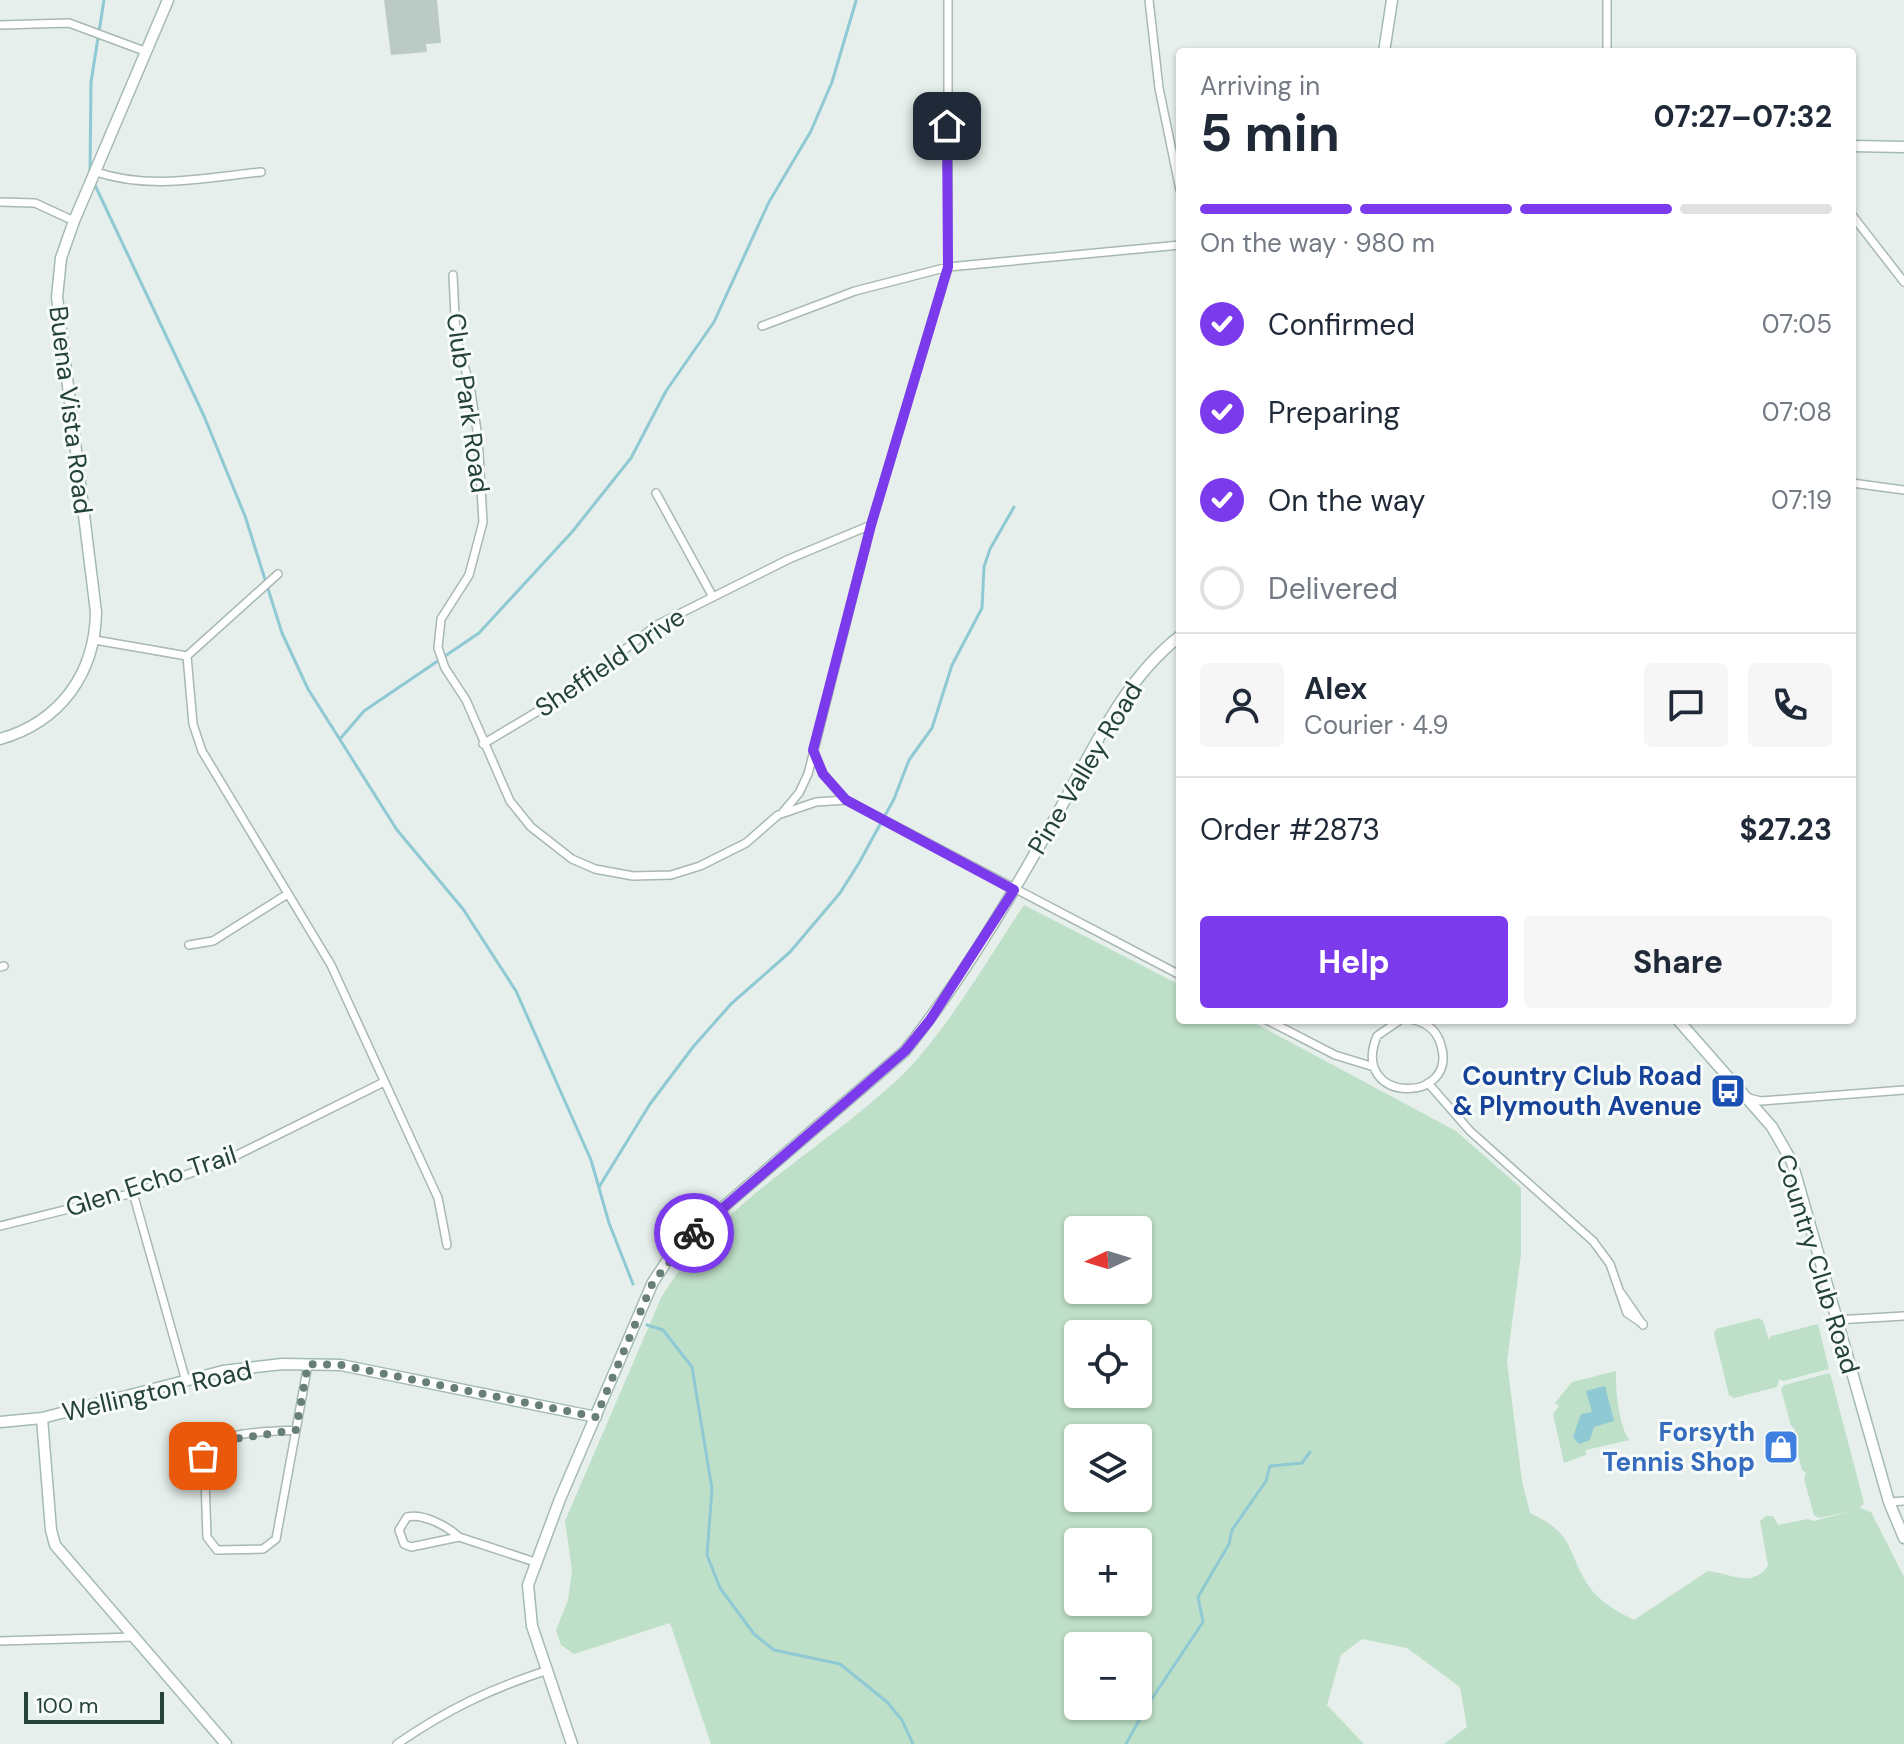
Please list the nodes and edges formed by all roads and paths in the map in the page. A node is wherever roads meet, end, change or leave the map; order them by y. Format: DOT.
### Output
graph roads {
  1 [pos="168,0"];
  2 [pos="948,0"];
  3 [pos="1149,0"];
  4 [pos="1392,0"];
  5 [pos="1607,0"];
  6 [pos="0,25"];
  7 [pos="1385,48"];
  8 [pos="1607,48"];
  9 [pos="147,52"];
  10 [pos="1856,146"];
  11 [pos="1904,147"];
  12 [pos="1176,171"];
  13 [pos="96,172"];
  14 [pos="261,172"];
  15 [pos="0,202"];
  16 [pos="1856,220"];
  17 [pos="74,221"];
  18 [pos="1176,245"];
  19 [pos="948,267"];
  20 [pos="453,275"];
  21 [pos="1904,282"];
  22 [pos="762,326"];
  23 [pos="1856,484"];
  24 [pos="1904,490"];
  25 [pos="656,493"];
  26 [pos="871,525"];
  27 [pos="278,574"];
  28 [pos="713,597"];
  29 [pos="95,640"];
  30 [pos="1176,640"];
  31 [pos="187,656"];
  32 [pos="0,739"];
  33 [pos="483,744"];
  34 [pos="813,750"];
  35 [pos="846,800"];
  36 [pos="782,814"];
  37 [pos="1014,890"];
  38 [pos="286,895"];
  39 [pos="189,945"];
  40 [pos="1176,973"];
  41 [pos="1275,1024"];
  42 [pos="1391,1024"];
  43 [pos="1431,1024"];
  44 [pos="1682,1024"];
  45 [pos="1374,1067"];
  46 [pos="384,1082"];
  47 [pos="1428,1083"];
  48 [pos="1904,1090"];
  49 [pos="1747,1097"];
  50 [pos="133,1193"];
  51 [pos="0,1226"];
  52 [pos="447,1245"];
  53 [pos="1904,1316"];
  54 [pos="1836,1320"];
  55 [pos="1644,1326"];
  56 [pos="308,1364"];
  57 [pos="186,1381"];
  58 [pos="596,1417"];
  59 [pos="42,1418"];
  60 [pos="0,1422"];
  61 [pos="296,1430"];
  62 [pos="1904,1501"];
  63 [pos="1889,1502"];
  64 [pos="459,1537"];
  65 [pos="1904,1538"];
  66 [pos="535,1562"];
  67 [pos="133,1637"];
  68 [pos="0,1641"];
  69 [pos="548,1670"];
  70 [pos="226,1744"];
  71 [pos="397,1744"];
  72 [pos="572,1744"];
  1 -- 9 [label="street, Buena Vista Road"];
  2 -- 19 [label="street"];
  3 -- 12 [label="street"];
  4 -- 7 [label="street"];
  5 -- 8 [label="street"];
  6 -- 9 [label="street"];
  9 -- 13 [label="street, Buena Vista Road"];
  10 -- 11 [label="street"];
  13 -- 14 [label="street"];
  13 -- 17 [label="street, Buena Vista Road"];
  15 -- 17 [label="street"];
  16 -- 21 [label="street"];
  17 -- 29 [label="street, Buena Vista Road"];
  18 -- 19 [label="street"];
  19 -- 22 [label="street"];
  19 -- 26 [label="street"];
  20 -- 33 [label="street, Club Park Road"];
  23 -- 24 [label="street"];
  25 -- 28 [label="street"];
  26 -- 28 [label="street, Sheffield Drive"];
  26 -- 34 [label="street"];
  27 -- 31 [label="street"];
  28 -- 33 [label="street, Sheffield Drive"];
  29 -- 31 [label="street"];
  29 -- 32 [label="street, Buena Vista Road"];
  30 -- 37 [label="street, Pine Valley Road"];
  31 -- 38 [label="street"];
  33 -- 36 [label="street, Club Park Road"];
  34 -- 35 [label="street"];
  34 -- 36 [label="street"];
  35 -- 36 [label="street, Club Park Road"];
  35 -- 37 [label="street"];
  37 -- 40 [label="street"];
  37 -- 58 [label="street, Pine Valley Road"];
  38 -- 39 [label="street"];
  38 -- 46 [label="street"];
  41 -- 45 [label="street"];
  42 -- 45 [label="street"];
  43 -- 47 [label="street"];
  44 -- 49 [label="street, Country Club Road"];
  45 -- 47 [label="street"];
  46 -- 50 [label="street, Glen Echo Trail"];
  46 -- 52 [label="street"];
  47 -- 55 [label="street"];
  48 -- 49 [label="street"];
  49 -- 54 [label="street, Country Club Road"];
  50 -- 51 [label="street, Glen Echo Trail"];
  50 -- 57 [label="street"];
  53 -- 54 [label="street"];
  54 -- 63 [label="street, Country Club Road"];
  56 -- 57 [label="street, Wellington Road"];
  56 -- 58 [label="street, Wellington Road"];
  56 -- 61 [label="street"];
  57 -- 59 [label="street, Wellington Road"];
  58 -- 66 [label="street, Pine Valley Road"];
  59 -- 60 [label="street, Wellington Road"];
  59 -- 67 [label="street"];
  61 -- 61 [label="street"];
  62 -- 63 [label="street"];
  63 -- 65 [label="street, Country Club Road"];
  64 -- 64 [label="street"];
  64 -- 66 [label="street"];
  66 -- 69 [label="street, Pine Valley Road"];
  67 -- 68 [label="street"];
  67 -- 70 [label="street"];
  69 -- 71 [label="street"];
  69 -- 72 [label="street, Pine Valley Road"];
}
